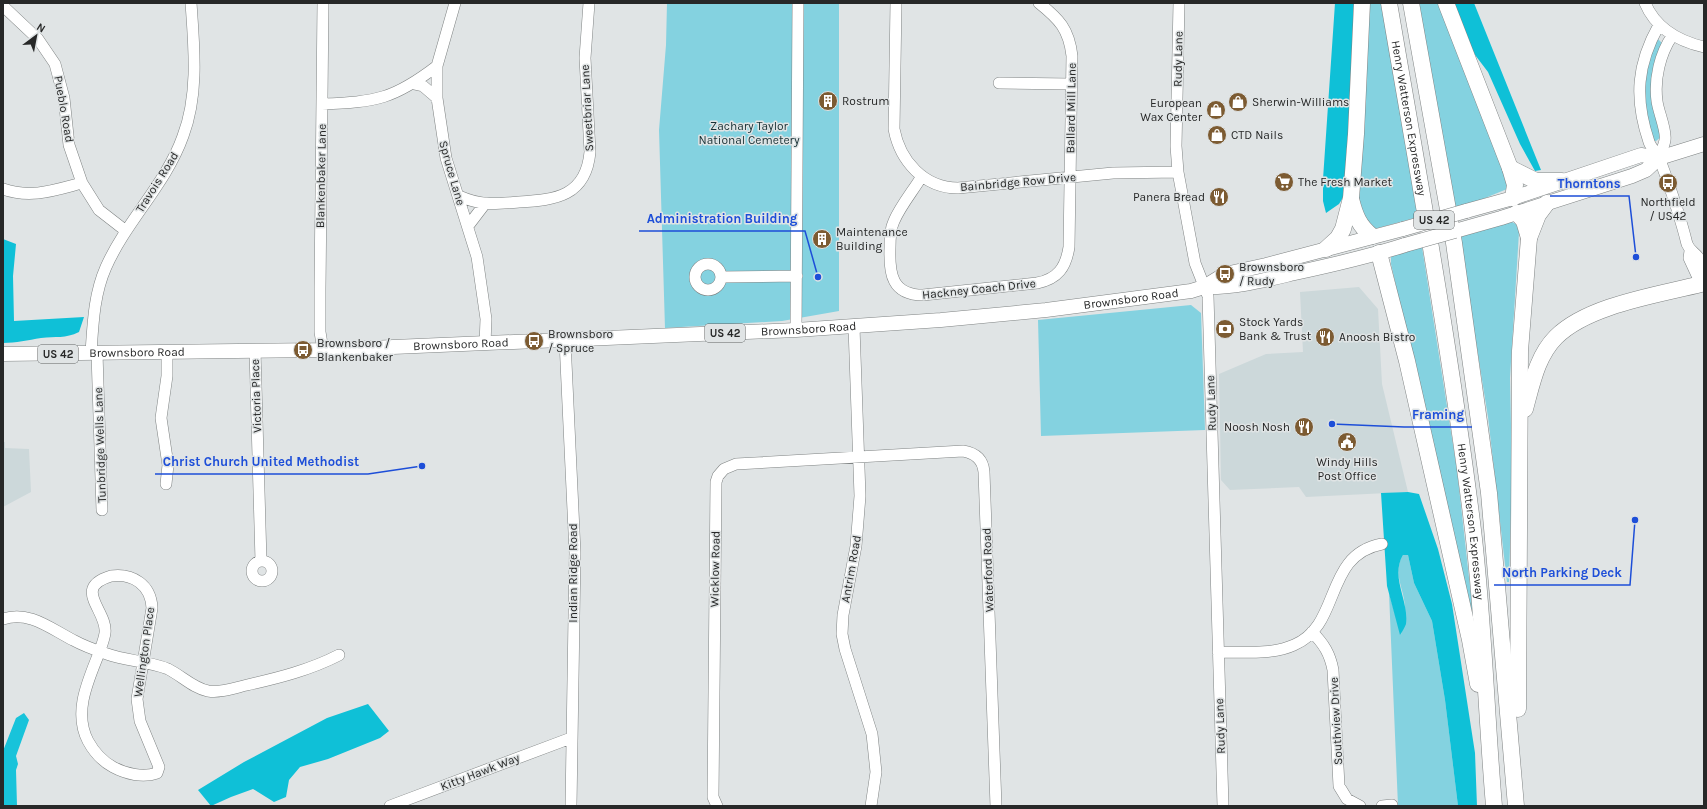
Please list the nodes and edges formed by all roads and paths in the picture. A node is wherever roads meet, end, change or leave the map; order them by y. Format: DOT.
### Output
graph roads {
  1 [pos="191,3"];
  2 [pos="323,3"];
  3 [pos="455,3"];
  4 [pos="588,3"];
  5 [pos="798,3"];
  6 [pos="896,3"];
  7 [pos="1039,3"];
  8 [pos="1179,3"];
  9 [pos="1362,3"];
  10 [pos="1389,3"];
  11 [pos="1411,3"];
  12 [pos="1446,3"];
  13 [pos="1645,3"];
  14 [pos="3,6"];
  15 [pos="1665,30"];
  16 [pos="1704,47"];
  17 [pos="437,66"];
  18 [pos="998,83"];
  19 [pos="414,84"];
  20 [pos="1070,84"];
  21 [pos="437,98"];
  22 [pos="322,104"];
  23 [pos="1704,144"];
  24 [pos="1659,158"];
  25 [pos="1510,168"];
  26 [pos="1178,172"];
  27 [pos="922,176"];
  28 [pos="1070,177"];
  29 [pos="1562,181"];
  30 [pos="82,183"];
  31 [pos="3,189"];
  32 [pos="458,196"];
  33 [pos="1351,198"];
  34 [pos="1547,203"];
  35 [pos="484,205"];
  36 [pos="1515,206"];
  37 [pos="468,226"];
  38 [pos="126,231"];
  39 [pos="1372,236"];
  40 [pos="1529,238"];
  41 [pos="1687,239"];
  42 [pos="1326,249"];
  43 [pos="1379,253"];
  44 [pos="1704,257"];
  45 [pos="1060,271"];
  46 [pos="797,276"];
  47 [pos="721,277"];
  48 [pos="1703,284"];
  49 [pos="1204,287"];
  50 [pos="854,327"];
  51 [pos="796,330"];
  52 [pos="565,341"];
  53 [pos="485,344"];
  54 [pos="323,350"];
  55 [pos="255,351"];
  56 [pos="167,352"];
  57 [pos="98,353"];
  58 [pos="3,354"];
  59 [pos="1519,434"];
  60 [pos="859,457"];
  61 [pos="166,484"];
  62 [pos="102,510"];
  63 [pos="1382,544"];
  64 [pos="261,561"];
  65 [pos="3,619"];
  66 [pos="1312,632"];
  67 [pos="99,652"];
  68 [pos="1218,652"];
  69 [pos="339,655"];
  70 [pos="142,663"];
  71 [pos="571,738"];
  72 [pos="1491,768"];
  73 [pos="1516,798"];
  74 [pos="390,806"];
  75 [pos="570,806"];
  76 [pos="717,806"];
  77 [pos="871,806"];
  78 [pos="996,806"];
  79 [pos="1223,806"];
  80 [pos="1360,806"];
  81 [pos="1494,806"];
  1 -- 38 [label="street, Travois Road"];
  2 -- 22 [label="street, Blankenbaker Lane"];
  3 -- 17 [label="street, Spruce Lane"];
  4 -- 35 [label="street, Sweetbriar Lane"];
  5 -- 46 [label="street"];
  6 -- 27 [label="street, Bainbridge Row Drive"];
  7 -- 20 [label="street, Ballard Mill Lane"];
  8 -- 26 [label="street, Rudy Lane"];
  9 -- 33 [label="highway"];
  10 -- 72 [label="highway, Henry Watterson Expressway"];
  11 -- 73 [label="highway, Henry Watterson Expressway"];
  12 -- 25 [label="highway"];
  13 -- 15 [label="street"];
  14 -- 30 [label="street, Pueblo Road"];
  15 -- 16 [label="street"];
  15 -- 24 [label="street"];
  15 -- 24 [label="street"];
  17 -- 19 [label="street"];
  17 -- 21 [label="street, Spruce Lane"];
  18 -- 20 [label="street"];
  19 -- 21 [label="street"];
  19 -- 22 [label="street"];
  20 -- 28 [label="street, Ballard Mill Lane"];
  21 -- 32 [label="street, Spruce Lane"];
  22 -- 54 [label="street, Blankenbaker Lane"];
  23 -- 24 [label="main road, US 42"];
  24 -- 29 [label="main road, Brownsboro Road / US 42"];
  24 -- 34 [label="main road, Brownsboro Road / US 42"];
  24 -- 41 [label="street"];
  25 -- 29 [label="highway"];
  25 -- 36 [label="highway"];
  26 -- 28 [label="street, Bainbridge Row Drive"];
  26 -- 49 [label="street, Rudy Lane"];
  27 -- 28 [label="street, Bainbridge Row Drive"];
  27 -- 45 [label="street, Hackney Coach Drive"];
  28 -- 45 [label="street, Ballard Mill Lane"];
  29 -- 36 [label="main road, Brownsboro Road / US 42"];
  30 -- 31 [label="street"];
  30 -- 38 [label="street, Pueblo Road"];
  32 -- 35 [label="street, Sweetbriar Lane"];
  32 -- 37 [label="street, Spruce Lane"];
  33 -- 39 [label="highway"];
  33 -- 42 [label="highway"];
  34 -- 36 [label="main road, Brownsboro Road / US 42"];
  34 -- 40 [label="highway"];
  35 -- 37 [label="street"];
  36 -- 39 [label="main road, Brownsboro Road / US 42, bridge"];
  36 -- 40 [label="highway"];
  36 -- 43 [label="main road, Brownsboro Road / US 42, bridge"];
  37 -- 53 [label="street, Spruce Lane"];
  38 -- 57 [label="street, Travois Road"];
  39 -- 42 [label="main road, Brownsboro Road / US 42"];
  39 -- 43 [label="main road"];
  40 -- 59 [label="highway"];
  41 -- 44 [label="street"];
  41 -- 48 [label="street"];
  42 -- 49 [label="main road, Brownsboro Road / US 42"];
  43 -- 49 [label="main road, Brownsboro Road / US 42"];
  43 -- 72 [label="highway"];
  46 -- 47 [label="street"];
  46 -- 51 [label="street"];
  48 -- 59 [label="highway"];
  49 -- 50 [label="main road, Brownsboro Road / US 42"];
  49 -- 68 [label="street, Rudy Lane"];
  50 -- 51 [label="main road, Brownsboro Road / US 42"];
  50 -- 60 [label="street, Antrim Road"];
  51 -- 52 [label="main road, Brownsboro Road / US 42"];
  52 -- 53 [label="main road, Brownsboro Road / US 42"];
  52 -- 71 [label="street, Indian Ridge Road"];
  53 -- 54 [label="main road, Brownsboro Road / US 42"];
  54 -- 55 [label="main road, Brownsboro Road / US 42"];
  55 -- 56 [label="main road, Brownsboro Road / US 42"];
  55 -- 64 [label="street, Victoria Place"];
  56 -- 57 [label="main road, Brownsboro Road / US 42"];
  56 -- 61 [label="street"];
  57 -- 58 [label="main road, Brownsboro Road / US 42"];
  57 -- 62 [label="street, Tunbridge Wells Lane"];
  59 -- 73 [label="highway"];
  60 -- 76 [label="street, Wicklow Road"];
  60 -- 77 [label="street, Antrim Road"];
  60 -- 78 [label="street, Waterford Road"];
  63 -- 66 [label="street"];
  65 -- 67 [label="street"];
  66 -- 68 [label="street"];
  66 -- 80 [label="street, Southview Drive"];
  67 -- 70 [label="street"];
  67 -- 70 [label="street, Wellington Place"];
  67 -- 70 [label="street, Wellington Place"];
  68 -- 79 [label="street, Rudy Lane"];
  69 -- 70 [label="street"];
  71 -- 74 [label="street, Kitty Hawk Way"];
  71 -- 75 [label="street, Indian Ridge Road"];
  72 -- 81 [label="highway, Henry Watterson Expressway"];
}
